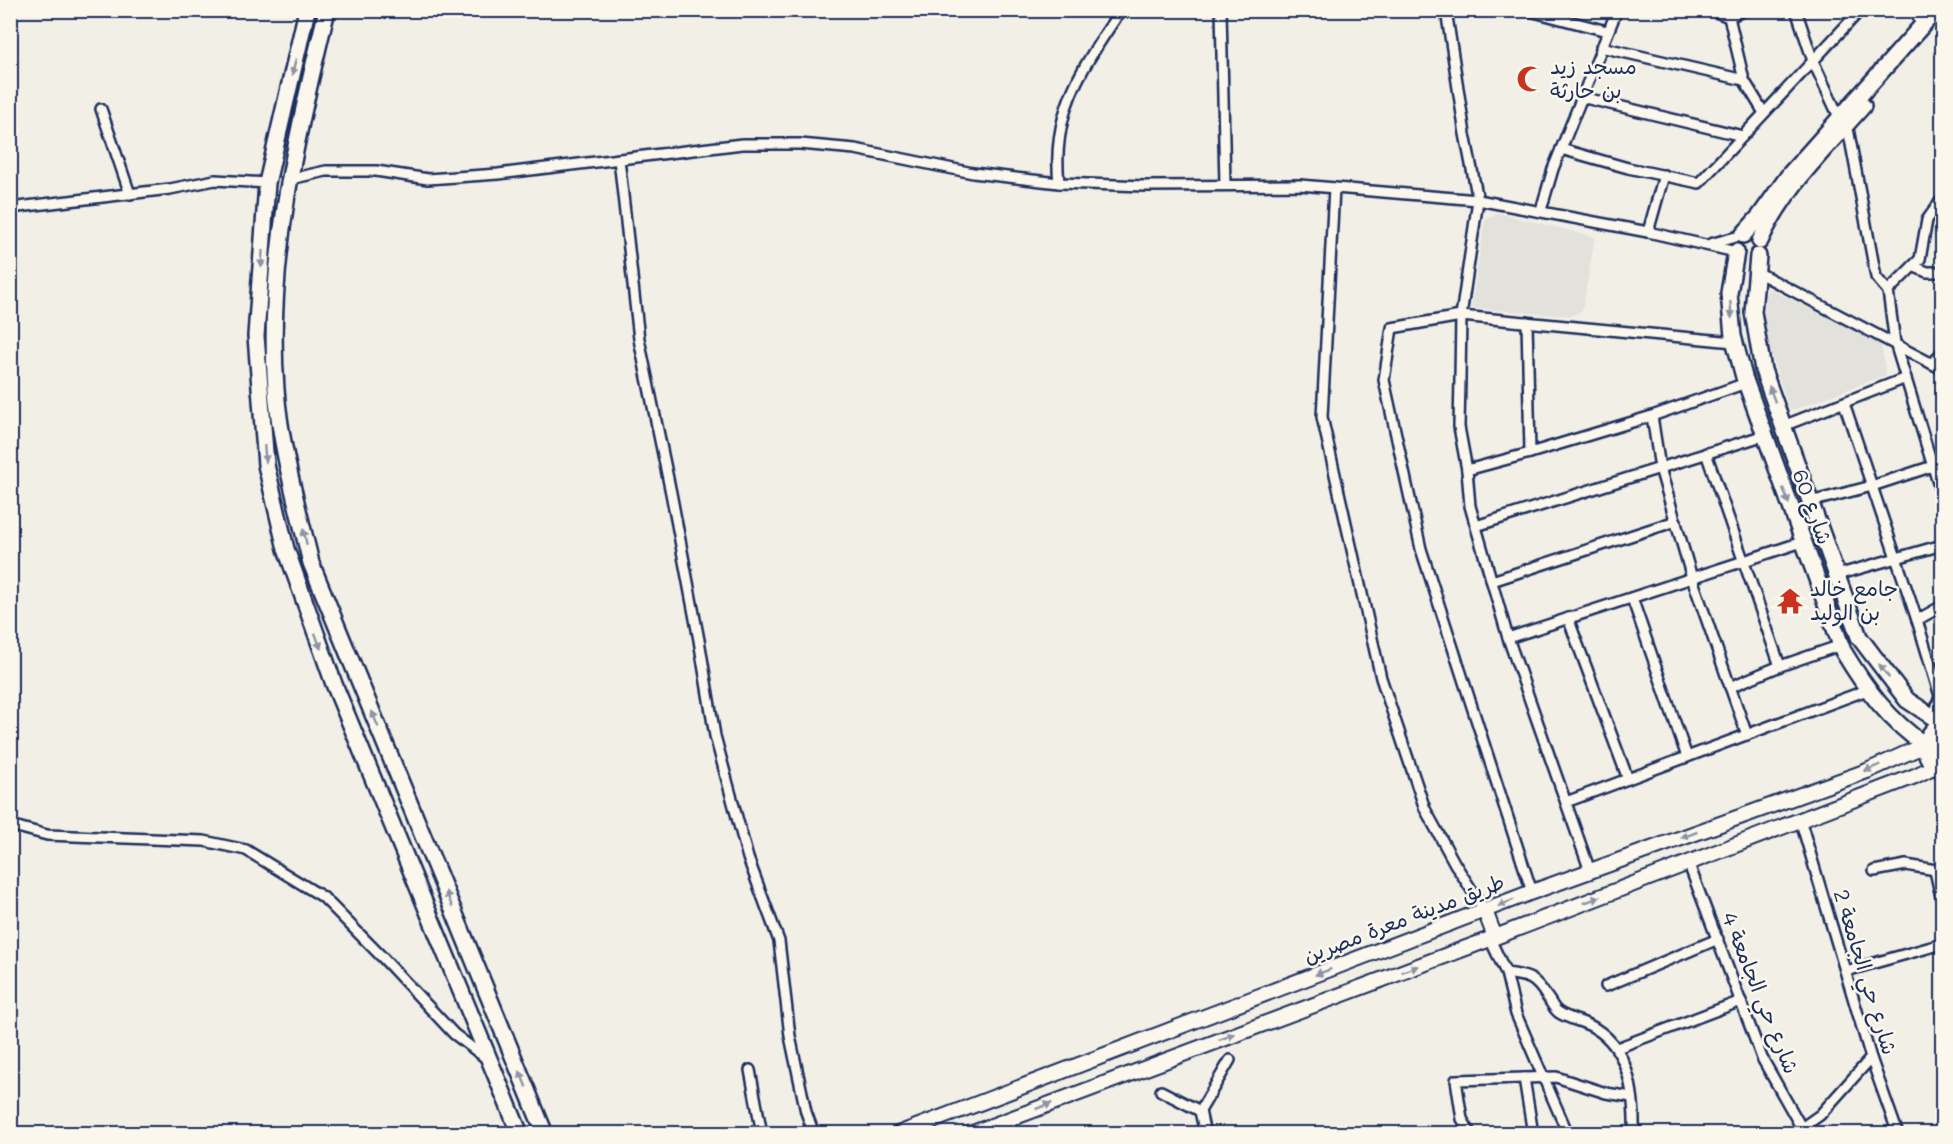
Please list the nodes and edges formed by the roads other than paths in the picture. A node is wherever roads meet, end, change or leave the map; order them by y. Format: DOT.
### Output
graph roads {
  1 [pos="307,10"];
  2 [pos="327,10"];
  3 [pos="1121,10"];
  4 [pos="1221,10"];
  5 [pos="1446,10"];
  6 [pos="1527,10"];
  7 [pos="1617,10"];
  8 [pos="1710,10"];
  9 [pos="1745,10"];
  10 [pos="1796,10"];
  11 [pos="1853,10"];
  12 [pos="1915,10"];
  13 [pos="1936,10"];
  14 [pos="1730,16"];
  15 [pos="1942,18"];
  16 [pos="1922,27"];
  17 [pos="1608,31"];
  18 [pos="1601,47"];
  19 [pos="1813,61"];
  20 [pos="1744,80"];
  21 [pos="1581,97"];
  22 [pos="101,109"];
  23 [pos="1764,113"];
  24 [pos="1843,120"];
  25 [pos="1743,136"];
  26 [pos="1560,149"];
  27 [pos="619,159"];
  28 [pos="1664,176"];
  29 [pos="290,179"];
  30 [pos="267,183"];
  31 [pos="1059,183"];
  32 [pos="1225,186"];
  33 [pos="1334,188"];
  34 [pos="130,194"];
  35 [pos="1942,199"];
  36 [pos="1478,200"];
  37 [pos="10,208"];
  38 [pos="1541,210"];
  39 [pos="1648,232"];
  40 [pos="1743,235"];
  41 [pos="1708,245"];
  42 [pos="1736,252"];
  43 [pos="1758,256"];
  44 [pos="1913,266"];
  45 [pos="1942,272"];
  46 [pos="1888,291"];
  47 [pos="1461,316"];
  48 [pos="1527,322"];
  49 [pos="1734,342"];
  50 [pos="1895,343"];
  51 [pos="1942,354"];
  52 [pos="1933,364"];
  53 [pos="1942,369"];
  54 [pos="1906,378"];
  55 [pos="1746,382"];
  56 [pos="1844,403"];
  57 [pos="1652,416"];
  58 [pos="1783,426"];
  59 [pos="1764,435"];
  60 [pos="1530,453"];
  61 [pos="1706,453"];
  62 [pos="1933,466"];
  63 [pos="1660,468"];
  64 [pos="1467,470"];
  65 [pos="1941,484"];
  66 [pos="1872,486"];
  67 [pos="1942,496"];
  68 [pos="1810,502"];
  69 [pos="1676,521"];
  70 [pos="1476,526"];
  71 [pos="1802,542"];
  72 [pos="1942,545"];
  73 [pos="1896,558"];
  74 [pos="1742,562"];
  75 [pos="1837,575"];
  76 [pos="1692,578"];
  77 [pos="1492,581"];
  78 [pos="1632,598"];
  79 [pos="1942,606"];
  80 [pos="1568,618"];
  81 [pos="1917,620"];
  82 [pos="1508,638"];
  83 [pos="1841,645"];
  84 [pos="1780,666"];
  85 [pos="1730,687"];
  86 [pos="1867,690"];
  87 [pos="1907,700"];
  88 [pos="1891,716"];
  89 [pos="1939,721"];
  90 [pos="1747,735"];
  91 [pos="1925,745"];
  92 [pos="1687,757"];
  93 [pos="1939,768"];
  94 [pos="1628,779"];
  95 [pos="1566,802"];
  96 [pos="1800,819"];
  97 [pos="10,825"];
  98 [pos="1688,862"];
  99 [pos="1590,871"];
  100 [pos="1874,871"];
  101 [pos="1939,871"];
  102 [pos="1532,892"];
  103 [pos="1942,901"];
  104 [pos="1485,911"];
  105 [pos="1493,938"];
  106 [pos="1718,939"];
  107 [pos="1942,944"];
  108 [pos="1846,971"];
  109 [pos="1506,973"];
  110 [pos="1606,986"];
  111 [pos="1741,1001"];
  112 [pos="1617,1048"];
  113 [pos="1871,1058"];
  114 [pos="1230,1060"];
  115 [pos="492,1063"];
  116 [pos="750,1070"];
  117 [pos="1524,1078"];
  118 [pos="1545,1078"];
  119 [pos="1161,1091"];
  120 [pos="1632,1097"];
  121 [pos="1200,1111"];
  122 [pos="1942,1127"];
  123 [pos="987,1131"];
  124 [pos="1800,1132"];
  125 [pos="520,1134"];
  126 [pos="545,1134"];
  127 [pos="762,1134"];
  128 [pos="814,1134"];
  129 [pos="897,1134"];
  130 [pos="970,1134"];
  131 [pos="1205,1134"];
  132 [pos="1471,1134"];
  133 [pos="1533,1134"];
  134 [pos="1568,1134"];
  135 [pos="1634,1134"];
  136 [pos="1898,1134"];
  137 [pos="1937,1134"];
  1 -- 30 [label="main road, one-way"];
  2 -- 29 [label="main road"];
  3 -- 31 [label="street"];
  4 -- 32 [label="street"];
  5 -- 36 [label="street"];
  6 -- 17 [label="street"];
  7 -- 17 [label="street"];
  8 -- 14 [label="street"];
  9 -- 14 [label="street"];
  10 -- 19 [label="street"];
  11 -- 19 [label="street"];
  12 -- 16 [label="street"];
  13 -- 16 [label="main road, شارع 60"];
  14 -- 20 [label="street"];
  15 -- 24 [label="main road, شارع 60"];
  16 -- 24 [label="main road, شارع 60"];
  17 -- 18 [label="street"];
  18 -- 20 [label="street"];
  18 -- 21 [label="street"];
  19 -- 23 [label="street"];
  19 -- 24 [label="street"];
  20 -- 23 [label="street"];
  21 -- 25 [label="street"];
  21 -- 26 [label="street"];
  22 -- 34 [label="street"];
  23 -- 25 [label="street"];
  24 -- 40 [label="main road, شارع 60"];
  24 -- 43 [label="main road, شارع 60"];
  24 -- 46 [label="street"];
  25 -- 28 [label="street"];
  26 -- 28 [label="street"];
  26 -- 38 [label="street"];
  27 -- 29 [label="street"];
  27 -- 31 [label="street"];
  27 -- 128 [label="street"];
  28 -- 39 [label="street"];
  126 -- 29 [label="main road, one-way"];
  30 -- 34 [label="street"];
  30 -- 115 [label="main road, one-way"];
  31 -- 32 [label="street"];
  32 -- 33 [label="street"];
  33 -- 36 [label="street"];
  33 -- 104 [label="street"];
  34 -- 37 [label="street"];
  35 -- 44 [label="street"];
  36 -- 38 [label="street"];
  36 -- 47 [label="street"];
  38 -- 39 [label="street"];
  39 -- 41 [label="street"];
  40 -- 41 [label="street"];
  40 -- 42 [label="main road"];
  40 -- 43 [label="main road"];
  41 -- 42 [label="street"];
  42 -- 43 [label="main road"];
  42 -- 49 [label="main road, شارع 60, one-way"];
  43 -- 50 [label="street"];
  58 -- 43 [label="main road, شارع 60, one-way"];
  44 -- 45 [label="street"];
  44 -- 46 [label="street"];
  46 -- 50 [label="street"];
  47 -- 48 [label="street"];
  47 -- 64 [label="street"];
  47 -- 102 [label="street"];
  48 -- 49 [label="street"];
  48 -- 60 [label="street"];
  49 -- 55 [label="main road, شارع 60"];
  50 -- 52 [label="street"];
  50 -- 54 [label="street"];
  51 -- 52 [label="street"];
  52 -- 53 [label="street"];
  54 -- 56 [label="street"];
  54 -- 62 [label="street"];
  55 -- 57 [label="street"];
  55 -- 59 [label="main road, شارع 60"];
  56 -- 58 [label="street"];
  56 -- 66 [label="street"];
  57 -- 60 [label="street"];
  57 -- 63 [label="street"];
  58 -- 68 [label="main road, شارع 60"];
  59 -- 61 [label="street"];
  59 -- 71 [label="main road, شارع 60, one-way"];
  60 -- 64 [label="street"];
  61 -- 63 [label="street"];
  61 -- 74 [label="street"];
  62 -- 65 [label="street"];
  62 -- 66 [label="street"];
  63 -- 69 [label="street"];
  63 -- 70 [label="street"];
  64 -- 70 [label="street"];
  65 -- 67 [label="street"];
  66 -- 68 [label="street"];
  66 -- 73 [label="street"];
  68 -- 75 [label="main road, شارع 60"];
  69 -- 76 [label="street"];
  69 -- 77 [label="street"];
  70 -- 77 [label="street"];
  71 -- 74 [label="street"];
  71 -- 83 [label="main road, شارع 60"];
  72 -- 73 [label="street"];
  73 -- 75 [label="street"];
  73 -- 81 [label="street"];
  74 -- 76 [label="street"];
  74 -- 84 [label="street"];
  87 -- 75 [label="main road, شارع 60, one-way"];
  76 -- 78 [label="street"];
  76 -- 85 [label="street"];
  77 -- 82 [label="street"];
  78 -- 80 [label="street"];
  78 -- 92 [label="street"];
  79 -- 81 [label="street"];
  80 -- 82 [label="street"];
  80 -- 94 [label="street"];
  81 -- 89 [label="street"];
  82 -- 95 [label="street"];
  83 -- 84 [label="street"];
  83 -- 86 [label="main road, شارع 60"];
  84 -- 85 [label="street"];
  85 -- 90 [label="street"];
  86 -- 88 [label="main road, شارع 60"];
  86 -- 90 [label="street"];
  87 -- 88 [label="main road"];
  87 -- 89 [label="main road, شارع 60"];
  88 -- 91 [label="main road, شارع 60"];
  89 -- 91 [label="main road"];
  90 -- 92 [label="street"];
  91 -- 93 [label="main road"];
  91 -- 99 [label="main road, طريق مدينة معرة مصرين, one-way"];
  92 -- 94 [label="street"];
  93 -- 96 [label="main road"];
  94 -- 95 [label="street"];
  95 -- 99 [label="street"];
  96 -- 98 [label="main road"];
  96 -- 108 [label="street, شارع حي الجامعة 2"];
  97 -- 115 [label="street"];
  105 -- 98 [label="main road, one-way"];
  98 -- 106 [label="street, شارع حي الجامعة 4"];
  99 -- 102 [label="main road, طريق مدينة معرة مصرين"];
  100 -- 101 [label="street"];
  101 -- 103 [label="street"];
  102 -- 104 [label="main road, طريق مدينة معرة مصرين, one-way"];
  104 -- 105 [label="main road"];
  104 -- 129 [label="main road, طريق مدينة معرة مصرين, one-way"];
  105 -- 109 [label="street"];
  123 -- 105 [label="main road, one-way"];
  106 -- 110 [label="street"];
  106 -- 111 [label="street, شارع حي الجامعة 4"];
  107 -- 108 [label="street"];
  108 -- 113 [label="street, شارع حي الجامعة 2"];
  109 -- 112 [label="street"];
  109 -- 118 [label="street"];
  111 -- 112 [label="street"];
  111 -- 124 [label="street, شارع حي الجامعة 4"];
  112 -- 120 [label="street"];
  113 -- 124 [label="street"];
  113 -- 136 [label="street, شارع حي الجامعة 2"];
  114 -- 121 [label="street"];
  115 -- 125 [label="main road"];
  116 -- 127 [label="street"];
  117 -- 118 [label="street"];
  117 -- 132 [label="street"];
  117 -- 133 [label="street"];
  118 -- 120 [label="street"];
  118 -- 134 [label="street"];
  119 -- 121 [label="street"];
  120 -- 135 [label="street"];
  121 -- 131 [label="street"];
  122 -- 137 [label="street"];
  123 -- 130 [label="main road"];
}
